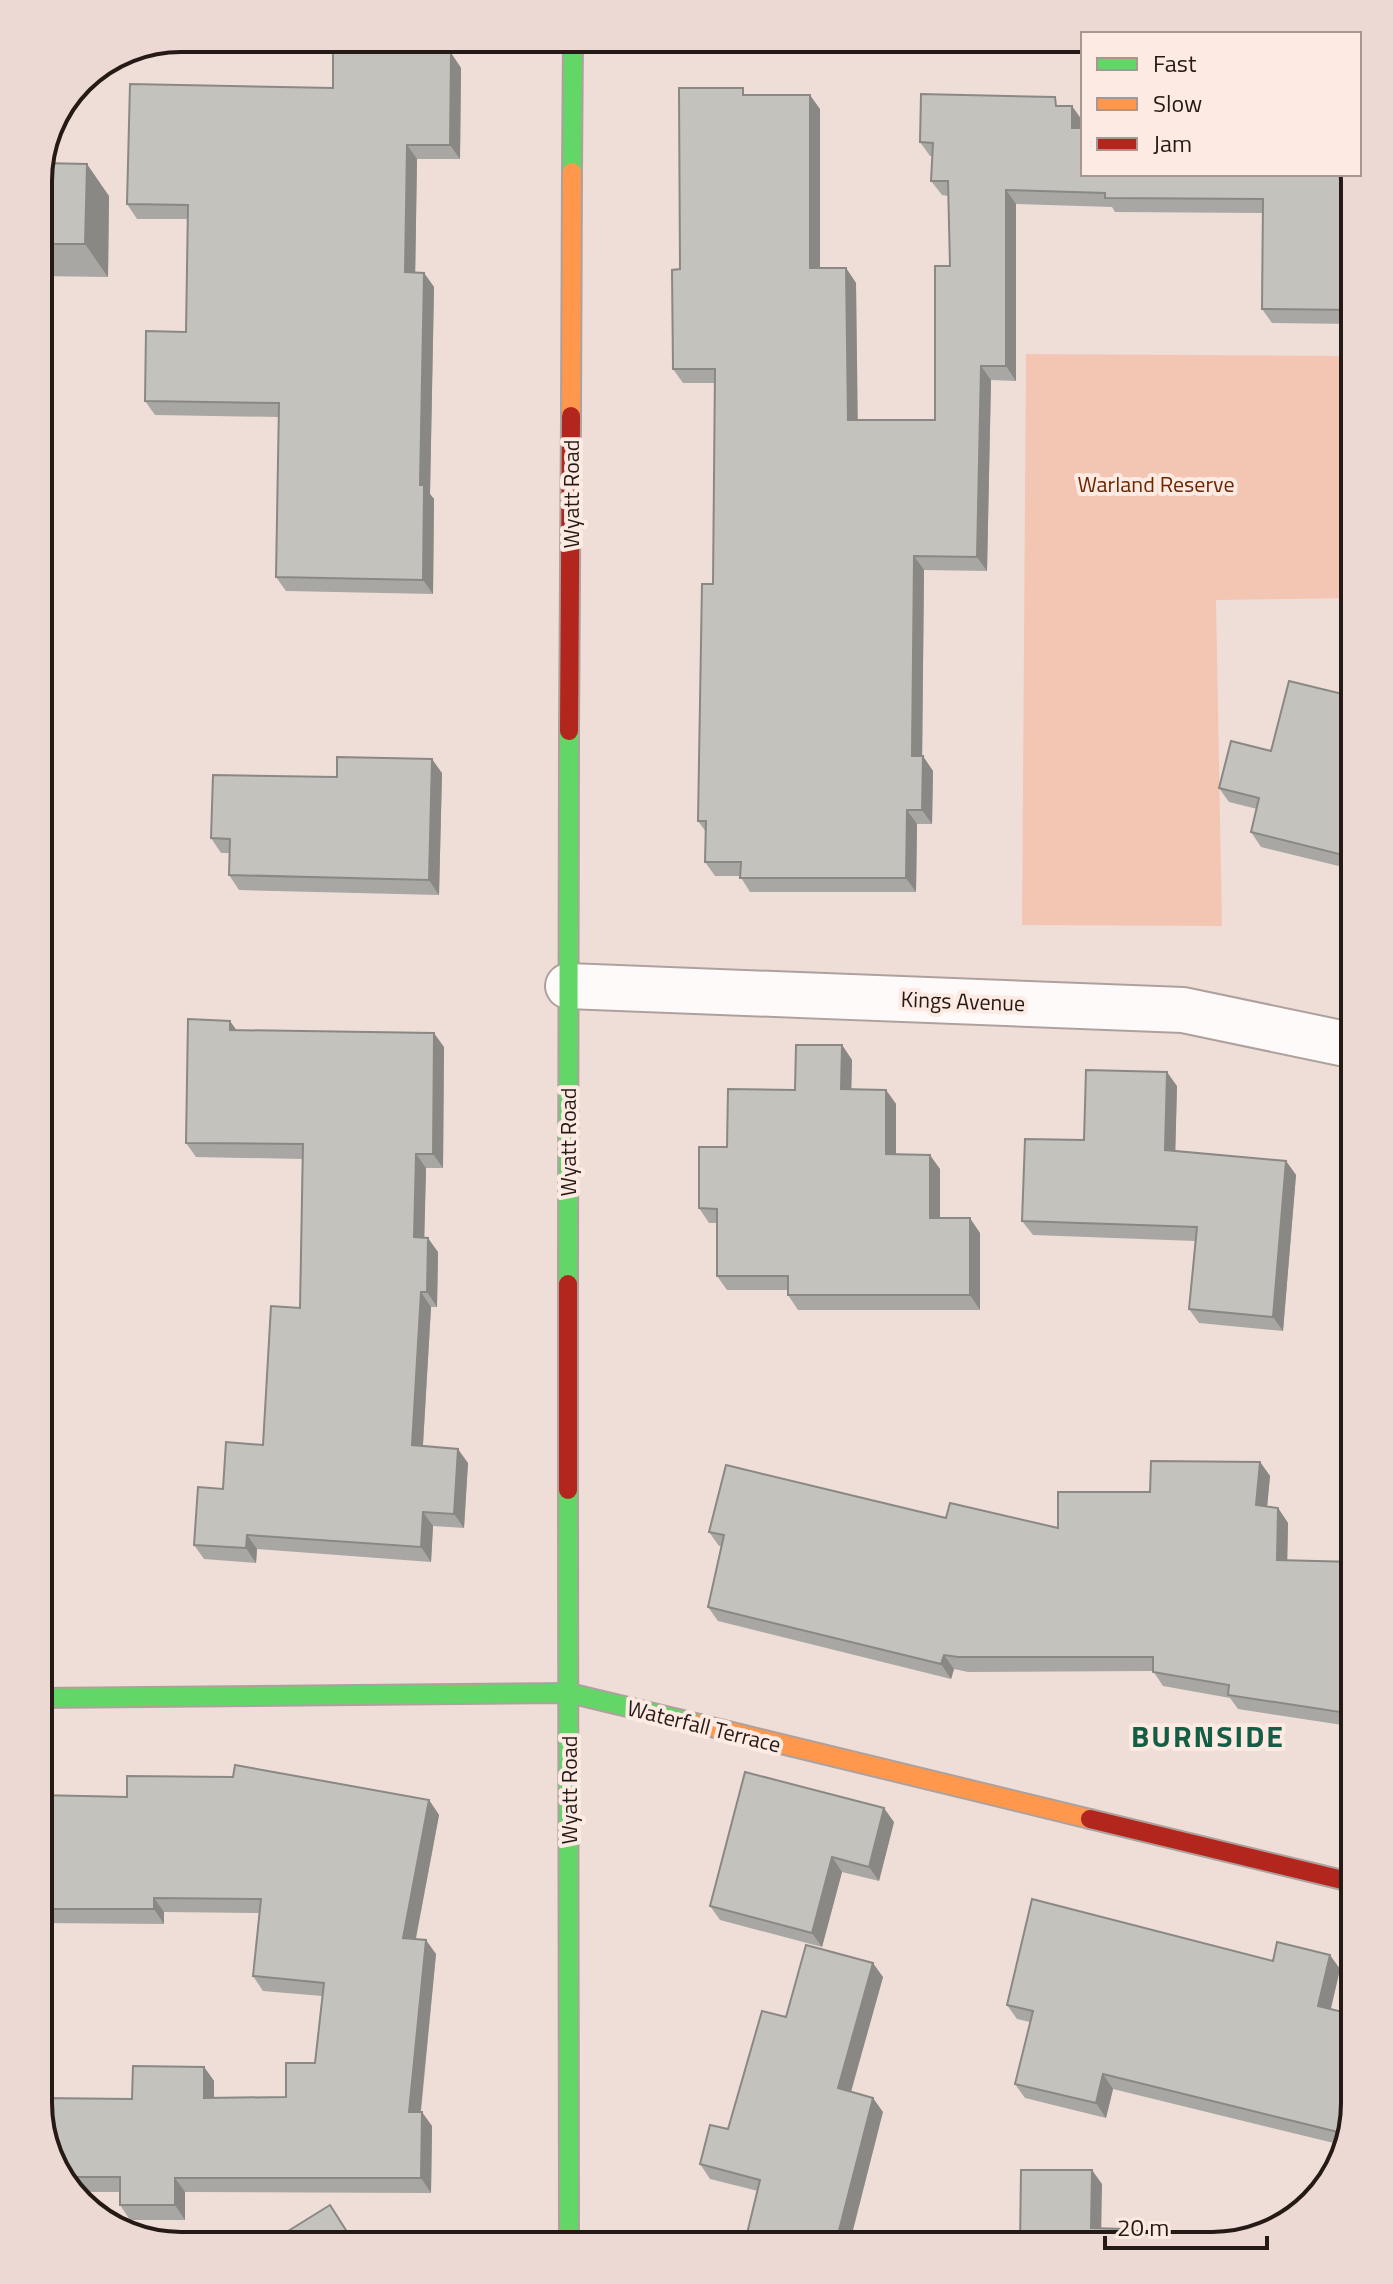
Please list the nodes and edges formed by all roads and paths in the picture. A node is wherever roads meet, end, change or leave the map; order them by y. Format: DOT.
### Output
graph roads {
  1 [pos="573,52"];
  2 [pos="568,986"];
  3 [pos="1341,1043"];
  4 [pos="569,1693"];
  5 [pos="52,1698"];
  6 [pos="1341,1880"];
  7 [pos="569,2232"];
  1 -- 2 [label="street, Wyatt Road"];
  2 -- 3 [label="street, Kings Avenue"];
  2 -- 4 [label="street, Wyatt Road"];
  4 -- 5 [label="street, Waterfall Terrace"];
  4 -- 6 [label="street, Waterfall Terrace"];
  4 -- 7 [label="street, Wyatt Road"];
}
